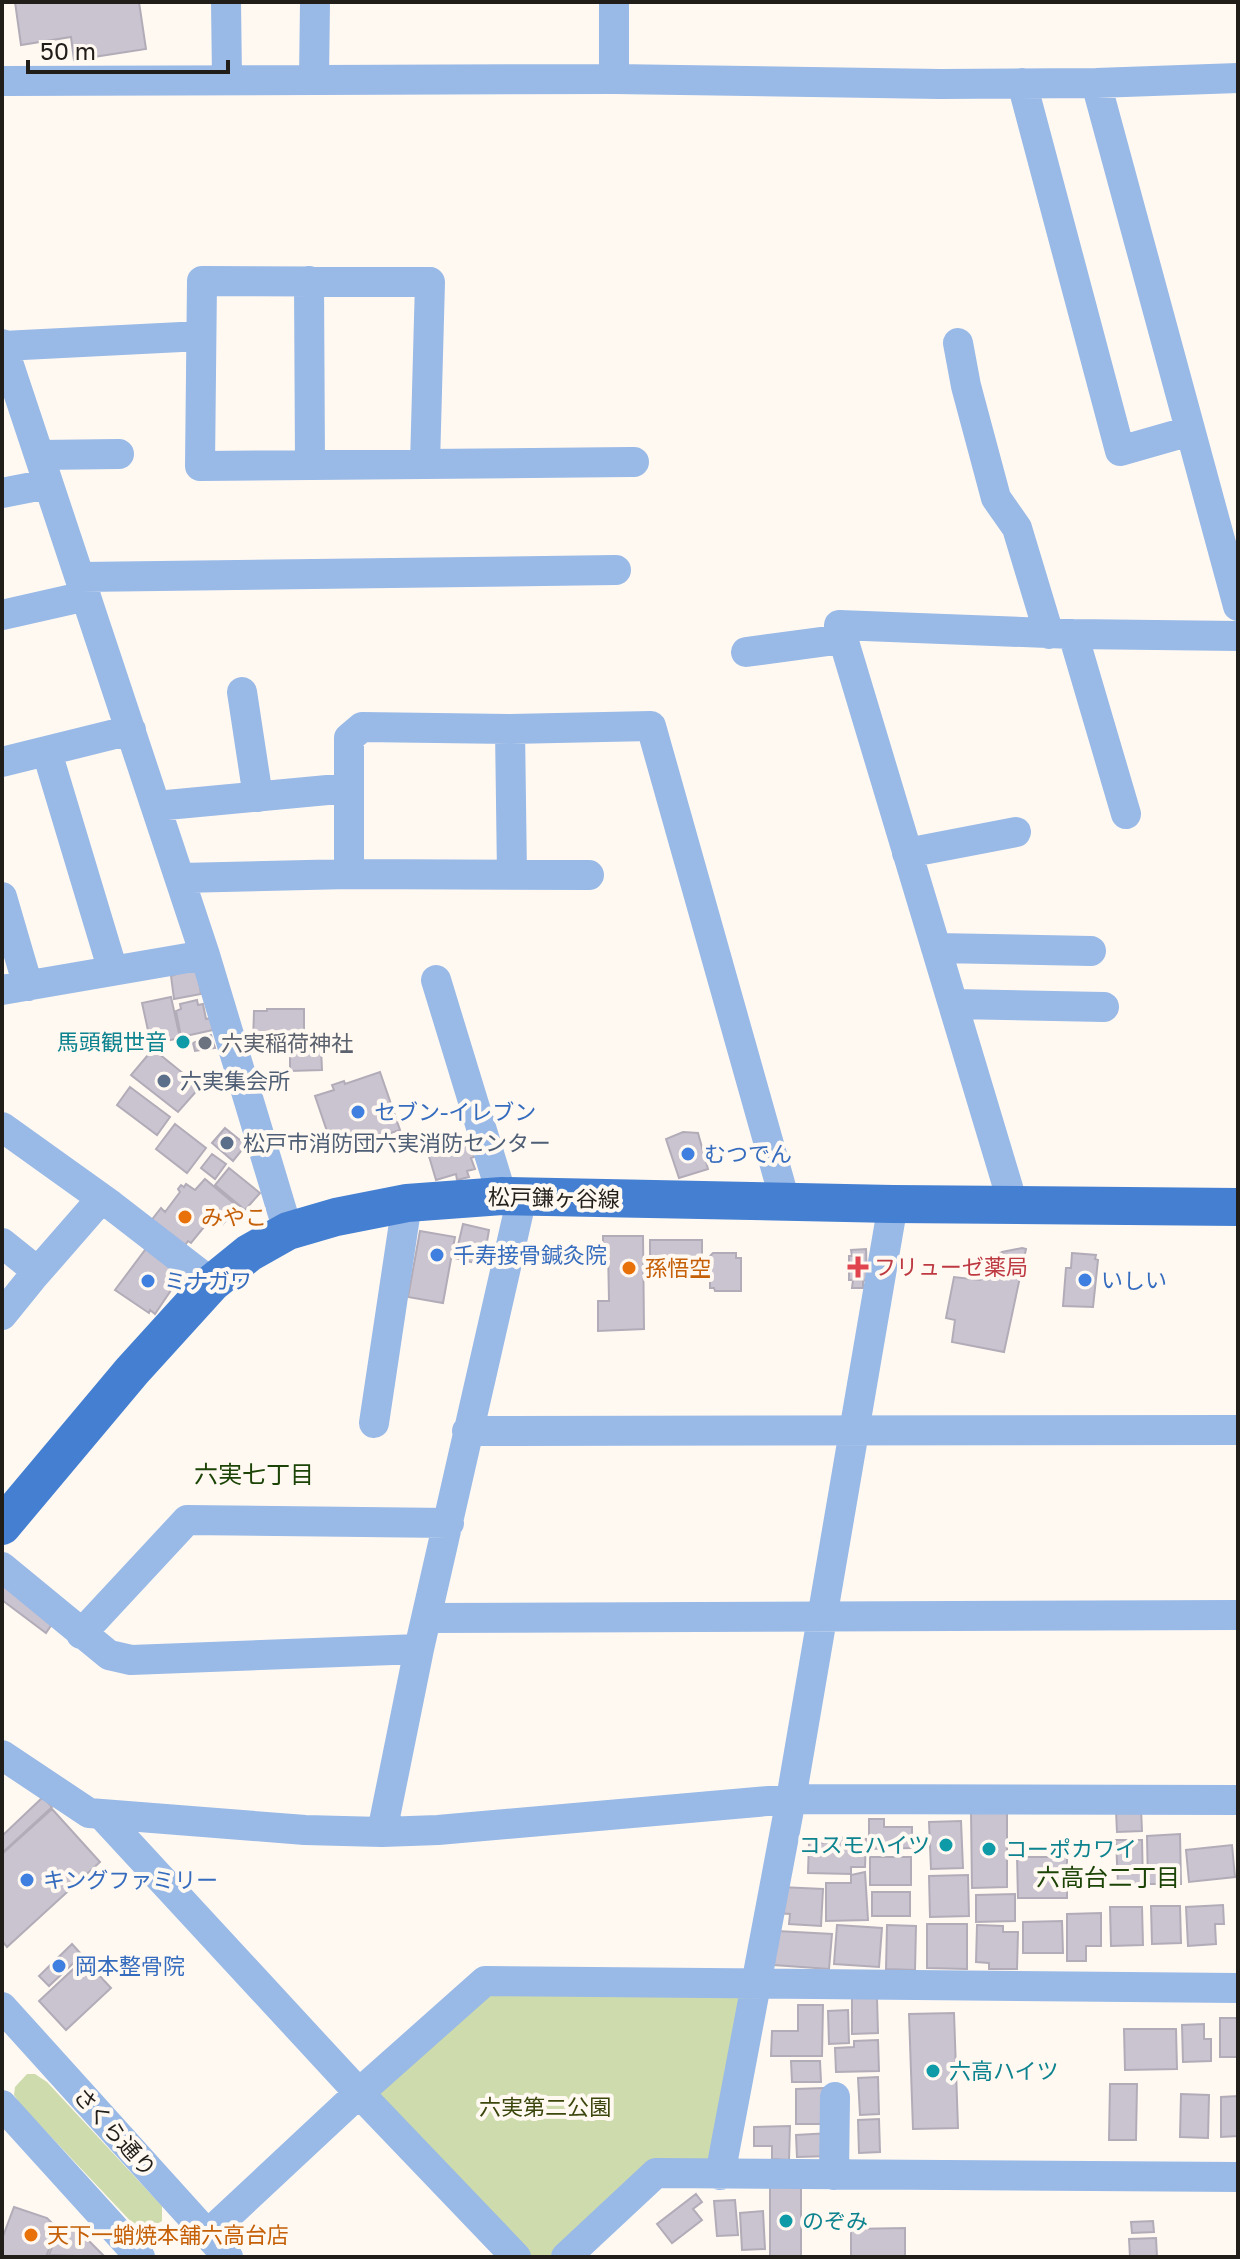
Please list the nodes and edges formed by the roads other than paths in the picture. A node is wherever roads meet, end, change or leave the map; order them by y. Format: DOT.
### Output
graph roads {
  1 [pos="226,2"];
  2 [pos="315,2"];
  3 [pos="614,2"];
  4 [pos="1238,78"];
  5 [pos="227,79"];
  6 [pos="314,79"];
  7 [pos="614,79"];
  8 [pos="2,81"];
  9 [pos="1022,83"];
  10 [pos="1096,83"];
  11 [pos="309,281"];
  12 [pos="201,336"];
  13 [pos="958,343"];
  14 [pos="2,345"];
  15 [pos="1190,431"];
  16 [pos="119,454"];
  17 [pos="634,462"];
  18 [pos="425,464"];
  19 [pos="310,465"];
  20 [pos="44,470"];
  21 [pos="2,493"];
  22 [pos="616,570"];
  23 [pos="84,586"];
  24 [pos="1238,606"];
  25 [pos="2,615"];
  26 [pos="1061,634"];
  27 [pos="1238,636"];
  28 [pos="843,639"];
  29 [pos="746,652"];
  30 [pos="242,692"];
  31 [pos="510,729"];
  32 [pos="131,730"];
  33 [pos="47,752"];
  34 [pos="2,762"];
  35 [pos="349,788"];
  36 [pos="258,797"];
  37 [pos="156,806"];
  38 [pos="1126,814"];
  39 [pos="1016,832"];
  40 [pos="907,853"];
  41 [pos="349,874"];
  42 [pos="512,875"];
  43 [pos="589,875"];
  44 [pos="180,878"];
  45 [pos="2,897"];
  46 [pos="936,948"];
  47 [pos="1091,951"];
  48 [pos="205,955"];
  49 [pos="113,971"];
  50 [pos="436,980"];
  51 [pos="15,988"];
  52 [pos="954,1004"];
  53 [pos="1104,1007"];
  54 [pos="2,1127"];
  55 [pos="512,1197"];
  56 [pos="101,1199"];
  57 [pos="785,1201"];
  58 [pos="407,1203"];
  59 [pos="893,1204"];
  60 [pos="1013,1204"];
  61 [pos="1238,1207"];
  62 [pos="288,1231"];
  63 [pos="2,1243"];
  64 [pos="32,1278"];
  65 [pos="212,1283"];
  66 [pos="2,1315"];
  67 [pos="374,1423"];
  68 [pos="855,1429"];
  69 [pos="1238,1430"];
  70 [pos="467,1431"];
  71 [pos="6,1512"];
  72 [pos="449,1523"];
  73 [pos="2,1567"];
  74 [pos="820,1615"];
  75 [pos="1238,1615"];
  76 [pos="427,1618"];
  77 [pos="81,1634"];
  78 [pos="419,1649"];
  79 [pos="2,1755"];
  80 [pos="791,1799"];
  81 [pos="1238,1800"];
  82 [pos="102,1815"];
  83 [pos="382,1832"];
  84 [pos="756,1984"];
  85 [pos="1238,1988"];
  86 [pos="2,2007"];
  87 [pos="359,2093"];
  88 [pos="835,2097"];
  89 [pos="2,2105"];
  90 [pos="720,2175"];
  91 [pos="834,2175"];
  92 [pos="1238,2177"];
  93 [pos="208,2234"];
  94 [pos="140,2257"];
  95 [pos="228,2257"];
  96 [pos="516,2257"];
  97 [pos="566,2257"];
  1 -- 5 [label="street"];
  2 -- 6 [label="street"];
  3 -- 7 [label="street"];
  4 -- 10 [label="street"];
  5 -- 6 [label="street"];
  5 -- 8 [label="street"];
  6 -- 7 [label="street"];
  7 -- 9 [label="street"];
  9 -- 10 [label="street"];
  9 -- 15 [label="street"];
  10 -- 15 [label="street"];
  11 -- 12 [label="street"];
  11 -- 18 [label="street"];
  11 -- 19 [label="street"];
  12 -- 14 [label="street"];
  12 -- 19 [label="street"];
  13 -- 26 [label="street"];
  14 -- 20 [label="street"];
  15 -- 24 [label="street"];
  16 -- 20 [label="street"];
  17 -- 18 [label="street"];
  18 -- 19 [label="street"];
  20 -- 21 [label="street"];
  20 -- 23 [label="street"];
  22 -- 23 [label="street"];
  23 -- 25 [label="street"];
  23 -- 32 [label="street"];
  26 -- 27 [label="street"];
  26 -- 28 [label="street"];
  26 -- 38 [label="street"];
  28 -- 29 [label="street"];
  28 -- 40 [label="street"];
  30 -- 36 [label="street"];
  31 -- 35 [label="street"];
  31 -- 42 [label="street"];
  31 -- 57 [label="street"];
  32 -- 33 [label="street"];
  32 -- 37 [label="street"];
  33 -- 34 [label="street"];
  33 -- 49 [label="street"];
  35 -- 36 [label="street"];
  35 -- 41 [label="street"];
  36 -- 37 [label="street"];
  37 -- 44 [label="street"];
  39 -- 40 [label="street"];
  40 -- 46 [label="street"];
  41 -- 42 [label="street"];
  41 -- 44 [label="street"];
  42 -- 43 [label="street"];
  44 -- 48 [label="street"];
  45 -- 51 [label="street"];
  46 -- 47 [label="street"];
  46 -- 52 [label="street"];
  48 -- 49 [label="street"];
  48 -- 62 [label="street"];
  49 -- 51 [label="street"];
  50 -- 55 [label="street"];
  52 -- 53 [label="street"];
  52 -- 60 [label="street"];
  54 -- 56 [label="street"];
  55 -- 57 [label="main road, 松戸鎌ヶ谷線"];
  55 -- 58 [label="main road, 松戸鎌ヶ谷線"];
  55 -- 70 [label="street"];
  56 -- 64 [label="street"];
  56 -- 65 [label="street"];
  57 -- 59 [label="main road, 松戸鎌ヶ谷線"];
  58 -- 62 [label="main road, 松戸鎌ヶ谷線"];
  58 -- 67 [label="street"];
  59 -- 60 [label="main road, 松戸鎌ヶ谷線"];
  59 -- 68 [label="street"];
  60 -- 61 [label="main road, 松戸鎌ヶ谷線"];
  62 -- 65 [label="main road, 松戸鎌ヶ谷線"];
  63 -- 64 [label="street"];
  64 -- 66 [label="street"];
  65 -- 71 [label="main road, 松戸鎌ヶ谷線"];
  68 -- 69 [label="street"];
  68 -- 70 [label="street"];
  68 -- 74 [label="street"];
  70 -- 72 [label="street"];
  72 -- 76 [label="street"];
  72 -- 77 [label="street"];
  73 -- 77 [label="street"];
  74 -- 75 [label="street"];
  74 -- 76 [label="street"];
  74 -- 80 [label="street"];
  76 -- 78 [label="street"];
  77 -- 78 [label="street"];
  78 -- 83 [label="street"];
  79 -- 82 [label="street"];
  80 -- 81 [label="street"];
  80 -- 83 [label="street"];
  80 -- 84 [label="street"];
  82 -- 83 [label="street"];
  82 -- 87 [label="street"];
  84 -- 85 [label="street"];
  84 -- 87 [label="street"];
  84 -- 90 [label="street"];
  86 -- 93 [label="street, さくら通り"];
  87 -- 93 [label="street"];
  87 -- 96 [label="street"];
  88 -- 91 [label="street"];
  89 -- 94 [label="street"];
  90 -- 91 [label="street"];
  90 -- 97 [label="street"];
  91 -- 92 [label="street"];
  93 -- 95 [label="street, さくら通り"];
}
